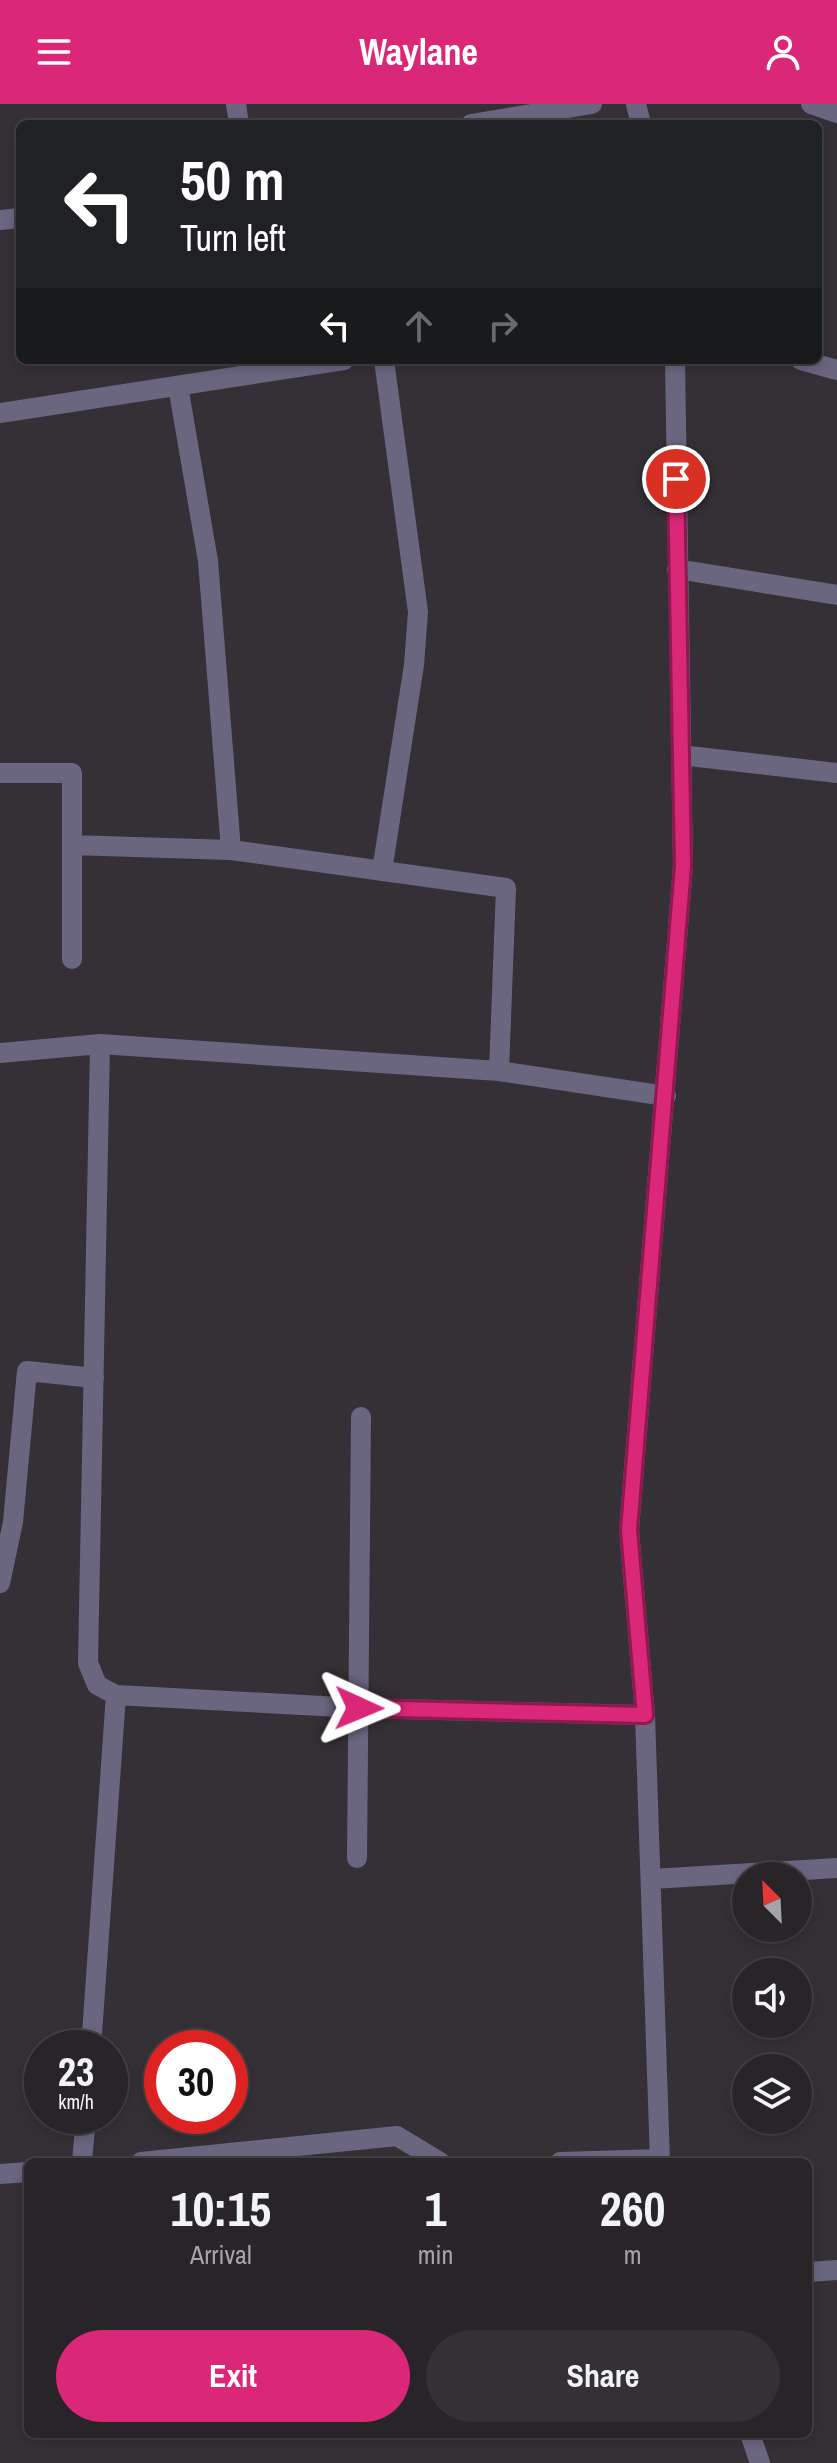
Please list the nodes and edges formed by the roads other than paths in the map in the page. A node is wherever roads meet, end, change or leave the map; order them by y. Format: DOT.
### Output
graph roads {
  1 [pos="592,104"];
  2 [pos="811,104"];
  3 [pos="837,113"];
  4 [pos="495,120"];
  5 [pos="385,364"];
  6 [pos="675,364"];
  7 [pos="815,364"];
  8 [pos="277,365"];
  9 [pos="837,370"];
  10 [pos="178,386"];
  11 [pos="0,413"];
  12 [pos="677,569"];
  13 [pos="837,595"];
  14 [pos="681,755"];
  15 [pos="0,773"];
  16 [pos="837,773"];
  17 [pos="72,845"];
  18 [pos="231,850"];
  19 [pos="382,871"];
  20 [pos="72,959"];
  21 [pos="100,1044"];
  22 [pos="0,1053"];
  23 [pos="499,1071"];
  24 [pos="666,1096"];
  25 [pos="94,1378"];
  26 [pos="361,1417"];
  27 [pos="0,1583"];
  28 [pos="116,1695"];
  29 [pos="359,1708"];
  30 [pos="645,1715"];
  31 [pos="357,1858"];
  32 [pos="837,1868"];
  33 [pos="652,1879"];
  34 [pos="92,2030"];
  35 [pos="84,2134"];
  36 [pos="82,2158"];
  37 [pos="180,2158"];
  38 [pos="433,2158"];
  39 [pos="660,2158"];
  40 [pos="24,2172"];
  41 [pos="0,2174"];
  42 [pos="837,2270"];
  43 [pos="812,2272"];
  44 [pos="751,2438"];
  45 [pos="760,2463"];
  1 -- 4 [label="street"];
  2 -- 3 [label="street"];
  5 -- 19 [label="street"];
  6 -- 12 [label="street"];
  7 -- 9 [label="street"];
  8 -- 10 [label="street"];
  10 -- 11 [label="street"];
  10 -- 18 [label="street"];
  12 -- 13 [label="street"];
  12 -- 14 [label="street"];
  14 -- 16 [label="street"];
  14 -- 24 [label="street"];
  15 -- 17 [label="street"];
  17 -- 18 [label="street"];
  17 -- 20 [label="street"];
  18 -- 19 [label="street"];
  19 -- 23 [label="street"];
  21 -- 22 [label="street"];
  21 -- 23 [label="street"];
  21 -- 25 [label="street"];
  23 -- 24 [label="street"];
  24 -- 30 [label="street"];
  25 -- 27 [label="street"];
  25 -- 28 [label="street"];
  26 -- 29 [label="street"];
  28 -- 29 [label="street"];
  28 -- 34 [label="street"];
  29 -- 30 [label="street"];
  29 -- 31 [label="street"];
  30 -- 33 [label="street"];
  32 -- 33 [label="street"];
  33 -- 39 [label="street"];
  35 -- 36 [label="street"];
  37 -- 38 [label="street"];
  40 -- 41 [label="street"];
  42 -- 43 [label="street"];
  44 -- 45 [label="street"];
}
